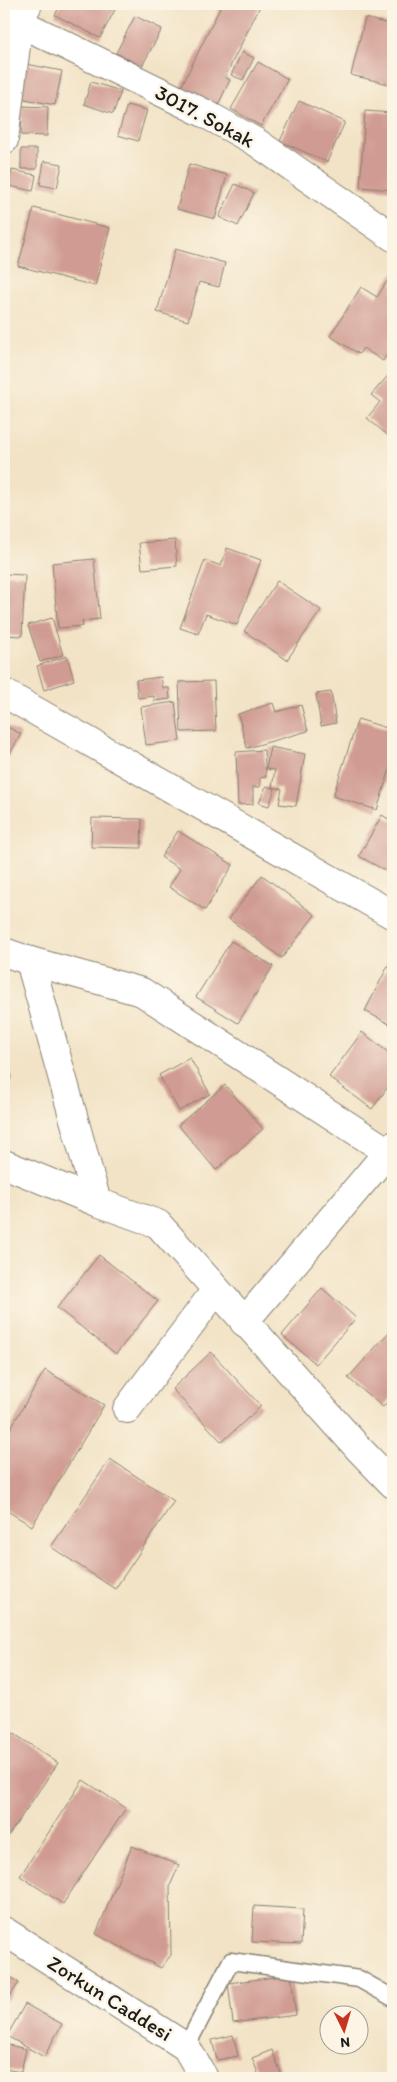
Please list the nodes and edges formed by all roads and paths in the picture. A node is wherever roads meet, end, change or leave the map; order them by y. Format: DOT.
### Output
graph roads {
  1 [pos="17,13"];
  2 [pos="4,140"];
  3 [pos="393,237"];
  4 [pos="4,693"];
  5 [pos="393,915"];
  6 [pos="4,952"];
  7 [pos="30,961"];
  8 [pos="392,1151"];
  9 [pos="4,1164"];
  10 [pos="97,1202"];
  11 [pos="216,1290"];
  12 [pos="244,1322"];
  13 [pos="127,1409"];
  14 [pos="393,1484"];
  15 [pos="4,1931"];
  16 [pos="393,1998"];
  17 [pos="186,2047"];
  18 [pos="204,2078"];
  1 -- 2 [label="street"];
  1 -- 3 [label="street, 3017. Sokak"];
  4 -- 5 [label="street"];
  6 -- 7 [label="street"];
  7 -- 8 [label="street"];
  7 -- 10 [label="street"];
  8 -- 12 [label="street"];
  9 -- 10 [label="street"];
  10 -- 11 [label="street"];
  11 -- 12 [label="street"];
  11 -- 13 [label="street"];
  12 -- 14 [label="street"];
  15 -- 17 [label="street, Zorkun Caddesi"];
  16 -- 17 [label="lane"];
  17 -- 18 [label="street, Zorkun Caddesi"];
}
